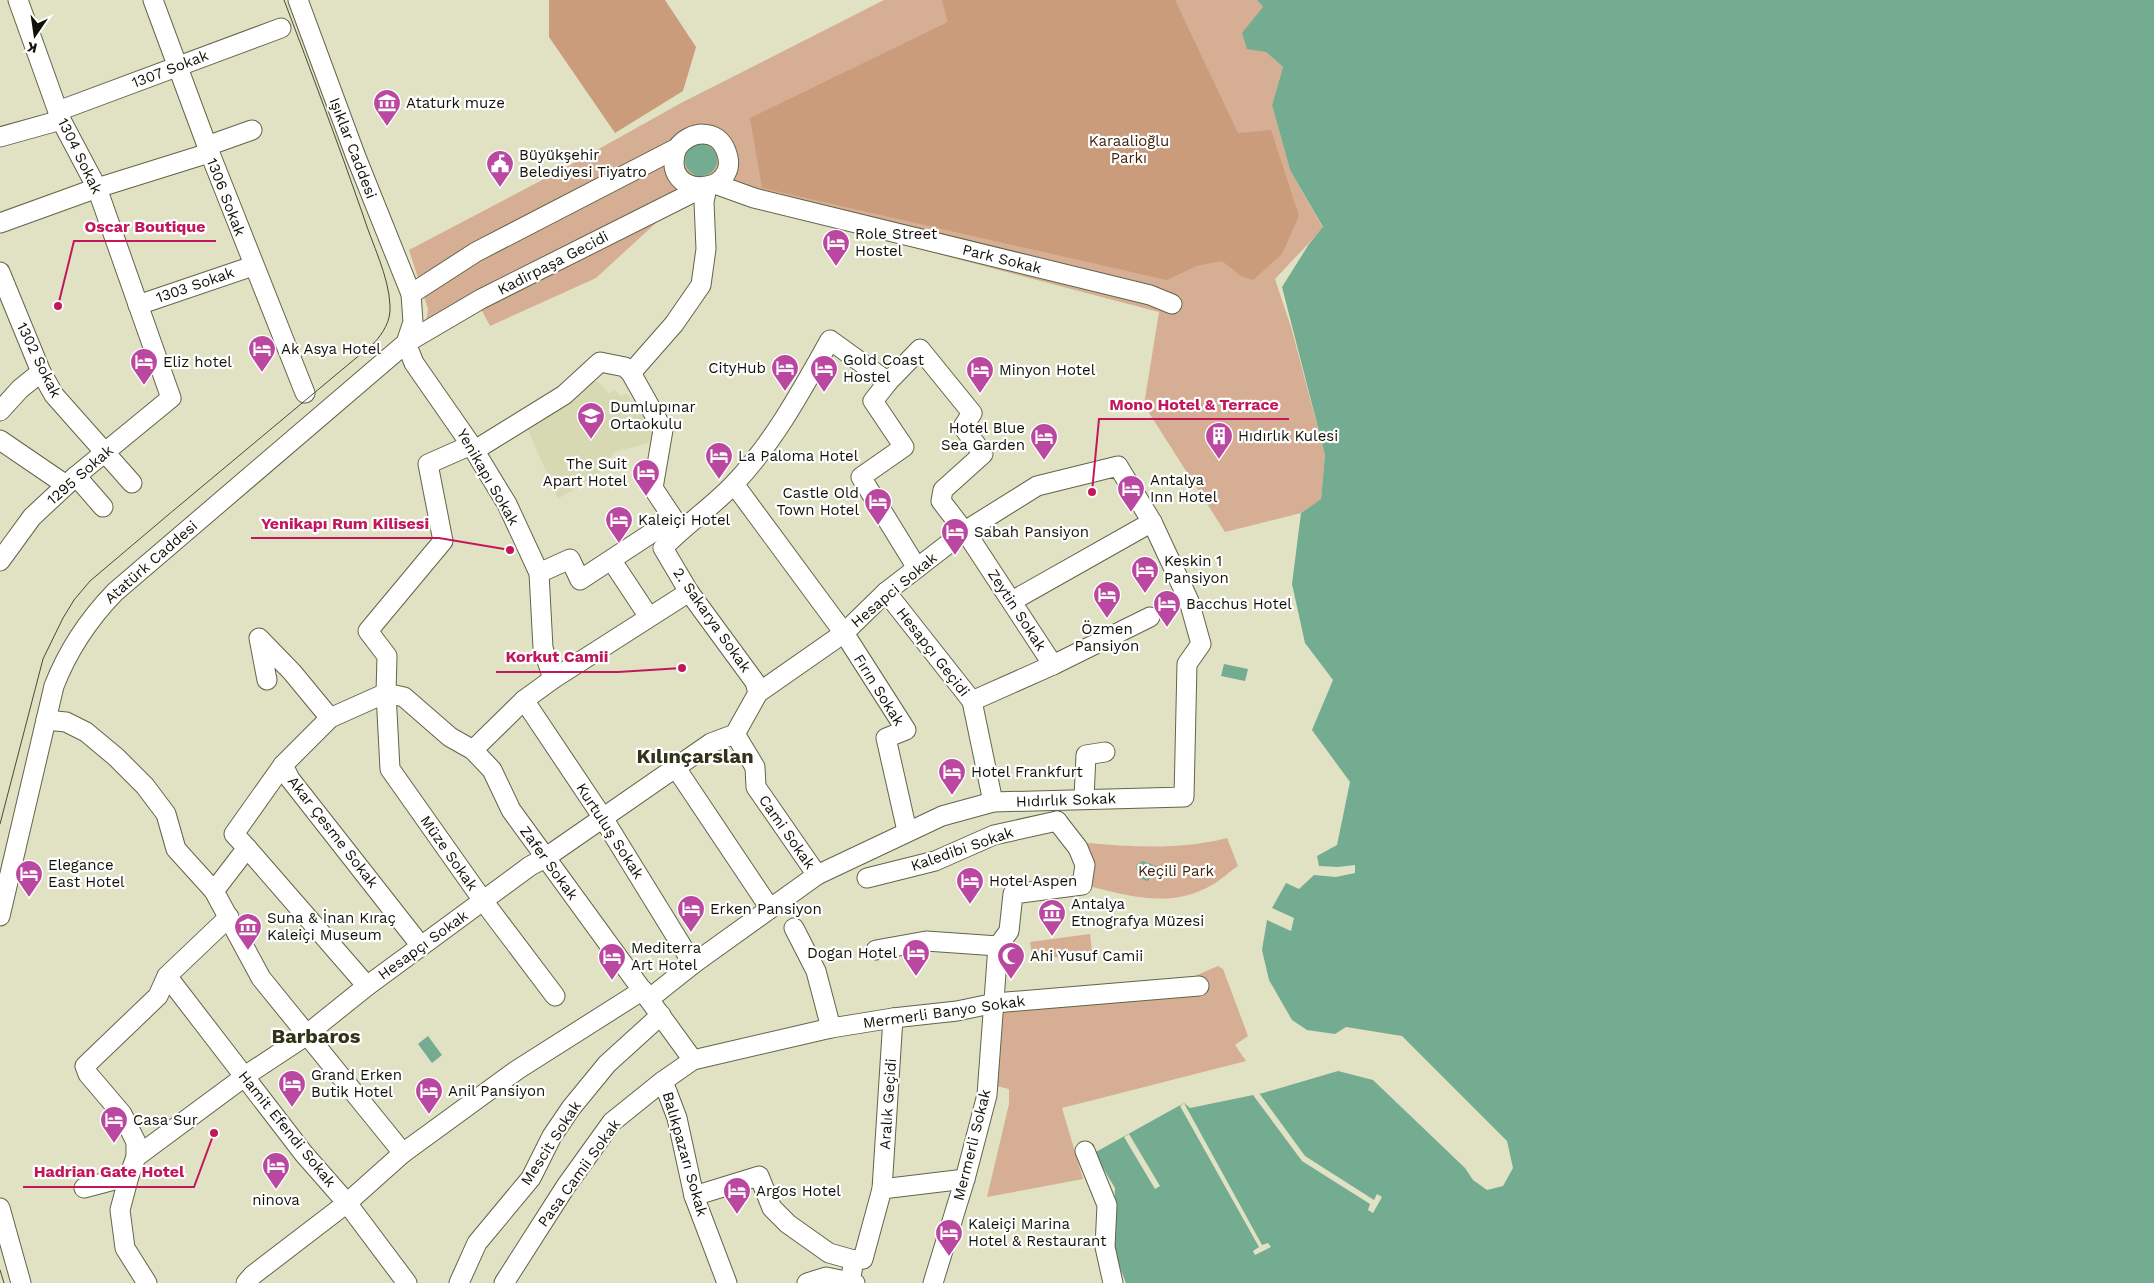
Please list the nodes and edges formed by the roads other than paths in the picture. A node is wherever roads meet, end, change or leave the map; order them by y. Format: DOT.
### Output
graph roads {
  1 [pos="18,0"];
  2 [pos="153,0"];
  3 [pos="298,0"];
  4 [pos="282,28"];
  5 [pos="177,67"];
  6 [pos="60,116"];
  7 [pos="252,130"];
  8 [pos="0,138"];
  9 [pos="677,148"];
  10 [pos="208,149"];
  11 [pos="709,186"];
  12 [pos="97,188"];
  13 [pos="0,223"];
  14 [pos="253,266"];
  15 [pos="0,272"];
  16 [pos="411,294"];
  17 [pos="1172,304"];
  18 [pos="138,305"];
  19 [pos="406,343"];
  20 [pos="41,372"];
  21 [pos="631,373"];
  22 [pos="888,382"];
  23 [pos="305,392"];
  24 [pos="170,398"];
  25 [pos="0,411"];
  26 [pos="0,440"];
  27 [pos="473,448"];
  28 [pos="105,453"];
  29 [pos="1118,466"];
  30 [pos="71,481"];
  31 [pos="132,484"];
  32 [pos="734,484"];
  33 [pos="103,507"];
  34 [pos="1152,522"];
  35 [pos="677,524"];
  36 [pos="965,531"];
  37 [pos="6,540"];
  38 [pos="0,561"];
  39 [pos="612,561"];
  40 [pos="917,568"];
  41 [pos="540,573"];
  42 [pos="689,592"];
  43 [pos="886,592"];
  44 [pos="1012,602"];
  45 [pos="649,616"];
  46 [pos="1150,617"];
  47 [pos="844,633"];
  48 [pos="1053,665"];
  49 [pos="553,679"];
  50 [pos="267,680"];
  51 [pos="386,693"];
  52 [pos="758,693"];
  53 [pos="524,700"];
  54 [pos="972,701"];
  55 [pos="330,718"];
  56 [pos="46,720"];
  57 [pos="735,734"];
  58 [pos="473,750"];
  59 [pos="1105,752"];
  60 [pos="283,765"];
  61 [pos="676,768"];
  62 [pos="1084,798"];
  63 [pos="1060,800"];
  64 [pos="994,802"];
  65 [pos="603,818"];
  66 [pos="1057,821"];
  67 [pos="907,831"];
  68 [pos="247,848"];
  69 [pos="545,858"];
  70 [pos="817,875"];
  71 [pos="867,878"];
  72 [pos="214,891"];
  73 [pos="484,902"];
  74 [pos="770,907"];
  75 [pos="0,916"];
  76 [pos="229,917"];
  77 [pos="794,928"];
  78 [pos="421,946"];
  79 [pos="998,946"];
  80 [pos="876,950"];
  81 [pos="693,964"];
  82 [pos="166,976"];
  83 [pos="367,986"];
  84 [pos="1199,986"];
  85 [pos="646,994"];
  86 [pos="555,996"];
  87 [pos="995,1003"];
  88 [pos="660,1015"];
  89 [pos="893,1018"];
  90 [pos="830,1028"];
  91 [pos="306,1034"];
  92 [pos="693,1060"];
  93 [pos="244,1076"];
  94 [pos="663,1081"];
  95 [pos="1085,1151"];
  96 [pos="403,1153"];
  97 [pos="136,1157"];
  98 [pos="129,1176"];
  99 [pos="965,1179"];
  100 [pos="84,1188"];
  101 [pos="882,1189"];
  102 [pos="694,1196"];
  103 [pos="347,1203"];
  104 [pos="0,1208"];
  105 [pos="854,1260"];
  106 [pos="852,1282"];
  107 [pos="21,1283"];
  108 [pos="147,1283"];
  109 [pos="246,1283"];
  110 [pos="407,1283"];
  111 [pos="458,1283"];
  112 [pos="504,1283"];
  113 [pos="728,1283"];
  114 [pos="807,1283"];
  115 [pos="933,1283"];
  116 [pos="1113,1283"];
  1 -- 6 [label="street, 1304 Sokak"];
  2 -- 5 [label="street, 1306 Sokak"];
  3 -- 16 [label="street, Işıklar Caddesi"];
  4 -- 5 [label="street, 1307 Sokak"];
  5 -- 6 [label="street, 1307 Sokak"];
  5 -- 10 [label="street, 1306 Sokak"];
  6 -- 8 [label="street, 1307 Sokak"];
  6 -- 12 [label="street, 1304 Sokak"];
  7 -- 10 [label="street"];
  9 -- 11 [label="street"];
  9 -- 11 [label="street"];
  9 -- 16 [label="street"];
  10 -- 12 [label="street"];
  10 -- 14 [label="street, 1306 Sokak"];
  11 -- 17 [label="street, Park Sokak"];
  11 -- 19 [label="street, Kadirpaşa Gecidi"];
  11 -- 21 [label="street"];
  12 -- 13 [label="street"];
  12 -- 18 [label="street, 1304 Sokak"];
  14 -- 18 [label="street, 1303 Sokak"];
  14 -- 23 [label="street, 1306 Sokak"];
  15 -- 20 [label="street, 1302 Sokak"];
  16 -- 19 [label="street, Işıklar Caddesi"];
  18 -- 24 [label="street, 1304 Sokak"];
  19 -- 27 [label="street, Yenikapı Sokak"];
  19 -- 56 [label="street, Atatürk Caddesi"];
  20 -- 25 [label="street"];
  20 -- 28 [label="street, 1302 Sokak"];
  21 -- 27 [label="street"];
  21 -- 35 [label="street"];
  22 -- 32 [label="street"];
  22 -- 36 [label="street, Zeytin Sokak"];
  22 -- 40 [label="street"];
  24 -- 28 [label="street, 1295 Sokak"];
  26 -- 30 [label="street"];
  27 -- 41 [label="street, Yenikapı Sokak"];
  27 -- 51 [label="street, Müze Sokak"];
  28 -- 30 [label="street, 1295 Sokak"];
  28 -- 31 [label="street, 1302 Sokak"];
  29 -- 34 [label="street, Hıdırlık Sokak"];
  29 -- 36 [label="street, Hesapci Sokak"];
  30 -- 33 [label="street"];
  30 -- 37 [label="street, 1295 Sokak"];
  32 -- 35 [label="street"];
  32 -- 47 [label="street, Fırın Sokak"];
  34 -- 44 [label="street"];
  34 -- 62 [label="street, Hıdırlık Sokak"];
  35 -- 39 [label="street"];
  35 -- 42 [label="street, 2. Sakarya Sokak"];
  36 -- 40 [label="street, Hesapci Sokak"];
  36 -- 44 [label="street, Zeytin Sokak"];
  37 -- 38 [label="street, 1295 Sokak"];
  39 -- 41 [label="street"];
  39 -- 45 [label="street"];
  40 -- 43 [label="street, Hesapci Sokak"];
  41 -- 49 [label="street, Yenikapı Sokak"];
  42 -- 45 [label="street"];
  42 -- 52 [label="street, 2. Sakarya Sokak"];
  43 -- 47 [label="street, Hesapci Sokak"];
  43 -- 54 [label="street, Hesapçı Geçidi"];
  44 -- 48 [label="street, Zeytin Sokak"];
  45 -- 49 [label="street"];
  46 -- 48 [label="street"];
  47 -- 52 [label="street, Hesapci Sokak"];
  47 -- 67 [label="street, Fırın Sokak"];
  48 -- 54 [label="street, Zeytin Sokak"];
  49 -- 53 [label="street"];
  50 -- 55 [label="street"];
  51 -- 55 [label="street"];
  51 -- 58 [label="street, Zafer Sokak"];
  51 -- 73 [label="street, Müze Sokak"];
  52 -- 57 [label="street"];
  53 -- 58 [label="street"];
  53 -- 65 [label="street, Kurtuluş Sokak"];
  54 -- 64 [label="street, Hesapçı Geçidi"];
  55 -- 60 [label="street"];
  56 -- 72 [label="street"];
  56 -- 75 [label="street, Atatürk Caddesi"];
  57 -- 61 [label="street, Hesapçı Sokak"];
  57 -- 70 [label="street, Cami Sokak"];
  58 -- 69 [label="street, Zafer Sokak"];
  59 -- 62 [label="street"];
  60 -- 68 [label="street"];
  60 -- 78 [label="street, Akar Çesme Sokak"];
  61 -- 65 [label="street, Hesapçı Sokak"];
  61 -- 74 [label="street"];
  62 -- 63 [label="street, Hıdırlık Sokak"];
  63 -- 64 [label="street, Hıdırlık Sokak"];
  63 -- 66 [label="street"];
  64 -- 67 [label="street, Hıdırlık Sokak"];
  65 -- 69 [label="street, Hesapçı Sokak"];
  65 -- 81 [label="street, Kurtuluş Sokak"];
  66 -- 71 [label="street, Kaledibi Sokak"];
  66 -- 79 [label="street"];
  67 -- 70 [label="street, Hıdırlık Sokak"];
  68 -- 72 [label="street"];
  68 -- 83 [label="street"];
  69 -- 73 [label="street, Hesapçı Sokak"];
  69 -- 85 [label="street, Zafer Sokak"];
  70 -- 74 [label="street, Hıdırlık Sokak"];
  72 -- 76 [label="street"];
  73 -- 78 [label="street, Hesapçı Sokak"];
  73 -- 86 [label="street, Müze Sokak"];
  74 -- 81 [label="street, Hıdırlık Sokak"];
  76 -- 82 [label="street"];
  76 -- 91 [label="street"];
  77 -- 90 [label="street"];
  78 -- 83 [label="street, Hesapçı Sokak"];
  79 -- 80 [label="street"];
  79 -- 87 [label="street, Mermerli Sokak"];
  81 -- 85 [label="street, Hıdırlık Sokak"];
  82 -- 93 [label="street, Hamit Efendi Sokak"];
  82 -- 97 [label="street"];
  83 -- 91 [label="street, Hesapçı Sokak"];
  84 -- 87 [label="street, Mermerli Banyo Sokak"];
  85 -- 88 [label="street, Zafer Sokak"];
  85 -- 96 [label="street, Hıdırlık Sokak"];
  87 -- 89 [label="street, Mermerli Banyo Sokak"];
  87 -- 99 [label="street, Mermerli Sokak"];
  88 -- 92 [label="street, Zafer Sokak"];
  88 -- 111 [label="street, Mescit Sokak"];
  89 -- 90 [label="street, Mermerli Banyo Sokak"];
  89 -- 101 [label="street, Aralık Geçidi"];
  90 -- 92 [label="street, Mermerli Banyo Sokak"];
  91 -- 93 [label="street, Hesapçı Sokak"];
  91 -- 96 [label="street"];
  92 -- 94 [label="street, Pasa Camii Sokak"];
  93 -- 97 [label="street, Hesapçı Sokak"];
  93 -- 103 [label="street, Hamit Efendi Sokak"];
  94 -- 102 [label="street, Balıkpazarı Sokak"];
  94 -- 112 [label="street, Pasa Camii Sokak"];
  95 -- 116 [label="street"];
  96 -- 103 [label="street, Hıdırlık Sokak"];
  97 -- 98 [label="street"];
  98 -- 100 [label="street"];
  98 -- 108 [label="street"];
  99 -- 101 [label="street"];
  99 -- 115 [label="street, Mermerli Sokak"];
  101 -- 105 [label="street, Aralık Geçidi"];
  102 -- 105 [label="street"];
  102 -- 113 [label="street, Balıkpazarı Sokak"];
  103 -- 109 [label="street, Hıdırlık Sokak"];
  103 -- 110 [label="street, Hamit Efendi Sokak"];
  104 -- 107 [label="street"];
  105 -- 106 [label="street"];
  106 -- 114 [label="street"];
}
